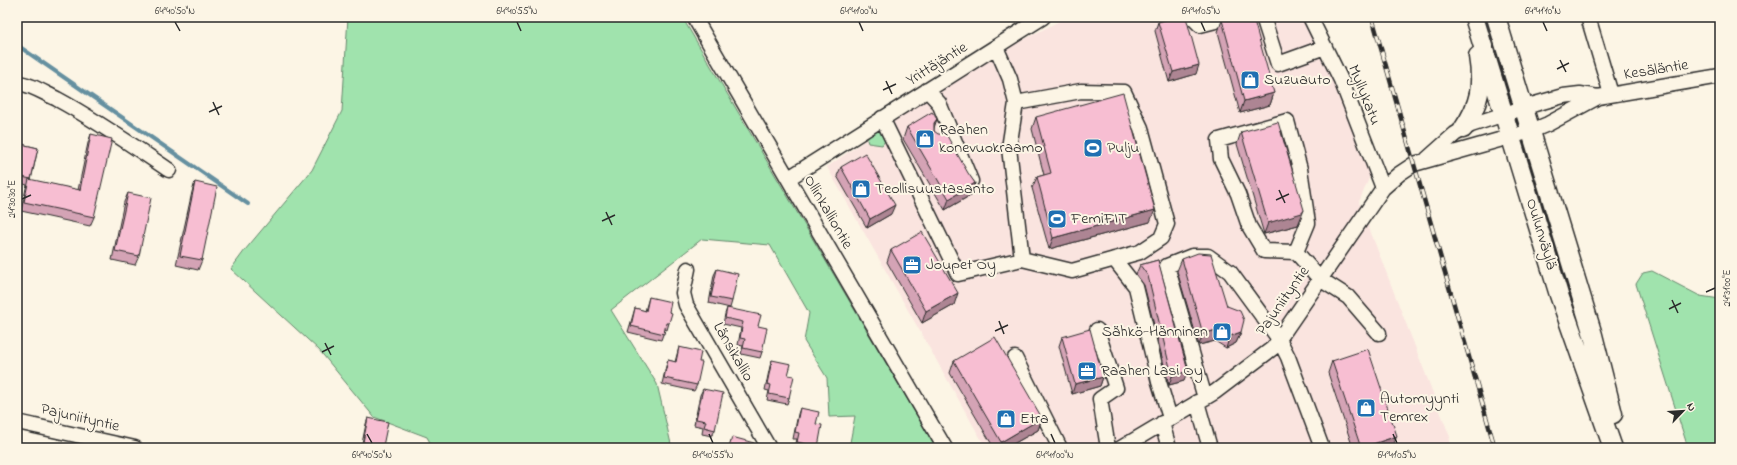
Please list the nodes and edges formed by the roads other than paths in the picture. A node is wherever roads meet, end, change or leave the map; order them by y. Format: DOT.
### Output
graph roads {
  1 [pos="694,17"];
  2 [pos="1043,17"];
  3 [pos="1192,17"];
  4 [pos="1232,17"];
  5 [pos="1263,17"];
  6 [pos="1310,17"];
  7 [pos="1468,17"];
  8 [pos="1474,17"];
  9 [pos="1496,17"];
  10 [pos="1588,17"];
  11 [pos="996,46"];
  12 [pos="1325,47"];
  13 [pos="1720,76"];
  14 [pos="17,83"];
  15 [pos="927,90"];
  16 [pos="1605,96"];
  17 [pos="1016,103"];
  18 [pos="1524,108"];
  19 [pos="1504,114"];
  20 [pos="882,118"];
  21 [pos="1463,129"];
  22 [pos="950,130"];
  23 [pos="1531,131"];
  24 [pos="1511,137"];
  25 [pos="937,138"];
  26 [pos="1426,160"];
  27 [pos="169,170"];
  28 [pos="789,178"];
  29 [pos="970,181"];
  30 [pos="1383,188"];
  31 [pos="1296,252"];
  32 [pos="1022,259"];
  33 [pos="1114,259"];
  34 [pos="688,269"];
  35 [pos="1320,279"];
  36 [pos="1097,330"];
  37 [pos="1379,333"];
  38 [pos="1279,339"];
  39 [pos="1015,358"];
  40 [pos="1201,400"];
  41 [pos="1166,420"];
  42 [pos="17,422"];
  43 [pos="932,425"];
  44 [pos="135,448"];
  45 [pos="769,448"];
  46 [pos="945,448"];
  47 [pos="952,448"];
  48 [pos="1060,448"];
  49 [pos="1108,448"];
  50 [pos="1121,448"];
  51 [pos="1169,448"];
  52 [pos="1210,448"];
  53 [pos="1322,448"];
  54 [pos="1613,448"];
  55 [pos="1622,448"];
  1 -- 28 [label="street, Ollinkalliontie"];
  2 -- 11 [label="street, Yrittäjäntie"];
  3 -- 4 [label="street"];
  5 -- 12 [label="street"];
  6 -- 12 [label="street, Myllykatu"];
  7 -- 21 [label="main road"];
  8 -- 19 [label="main road, Oulunväylä"];
  9 -- 18 [label="main road, Oulunväylä"];
  10 -- 16 [label="street"];
  11 -- 15 [label="street, Yrittäjäntie"];
  11 -- 17 [label="street"];
  12 -- 30 [label="street, Myllykatu"];
  13 -- 16 [label="street, Kesäläntie"];
  14 -- 27 [label="street"];
  15 -- 20 [label="street, Yrittäjäntie"];
  15 -- 22 [label="street"];
  16 -- 18 [label="street, Kesäläntie"];
  16 -- 23 [label="street, Kesäläntie"];
  17 -- 32 [label="street"];
  17 -- 33 [label="street"];
  18 -- 19 [label="street, Pajuniityntie"];
  18 -- 23 [label="main road, Oulunväylä"];
  19 -- 21 [label="street, Pajuniityntie"];
  19 -- 24 [label="main road, Oulunväylä"];
  20 -- 28 [label="street, Yrittäjäntie"];
  20 -- 32 [label="street"];
  21 -- 26 [label="street, Pajuniityntie"];
  22 -- 25 [label="street"];
  22 -- 29 [label="street"];
  23 -- 24 [label="street, Pajuniityntie"];
  23 -- 55 [label="main road, Oulunväylä"];
  24 -- 26 [label="street, Pajuniityntie"];
  24 -- 54 [label="main road, Oulunväylä"];
  26 -- 30 [label="street, Pajuniityntie"];
  28 -- 43 [label="street, Ollinkalliontie"];
  30 -- 35 [label="street, Pajuniityntie"];
  31 -- 31 [label="street"];
  31 -- 35 [label="street"];
  32 -- 33 [label="street"];
  33 -- 41 [label="street"];
  34 -- 45 [label="street, Länsikallio"];
  35 -- 37 [label="street"];
  35 -- 38 [label="street, Pajuniityntie"];
  36 -- 49 [label="street"];
  38 -- 40 [label="street, Pajuniityntie"];
  38 -- 40 [label="street"];
  38 -- 53 [label="street"];
  39 -- 48 [label="street"];
  40 -- 41 [label="street, Pajuniityntie"];
  40 -- 52 [label="street"];
  41 -- 50 [label="street, Pajuniityntie"];
  41 -- 51 [label="street"];
  42 -- 44 [label="street, Pajuniityntie"];
  43 -- 46 [label="street, Ollinkalliontie"];
  43 -- 47 [label="street, Ollinkalliontie"];
}
